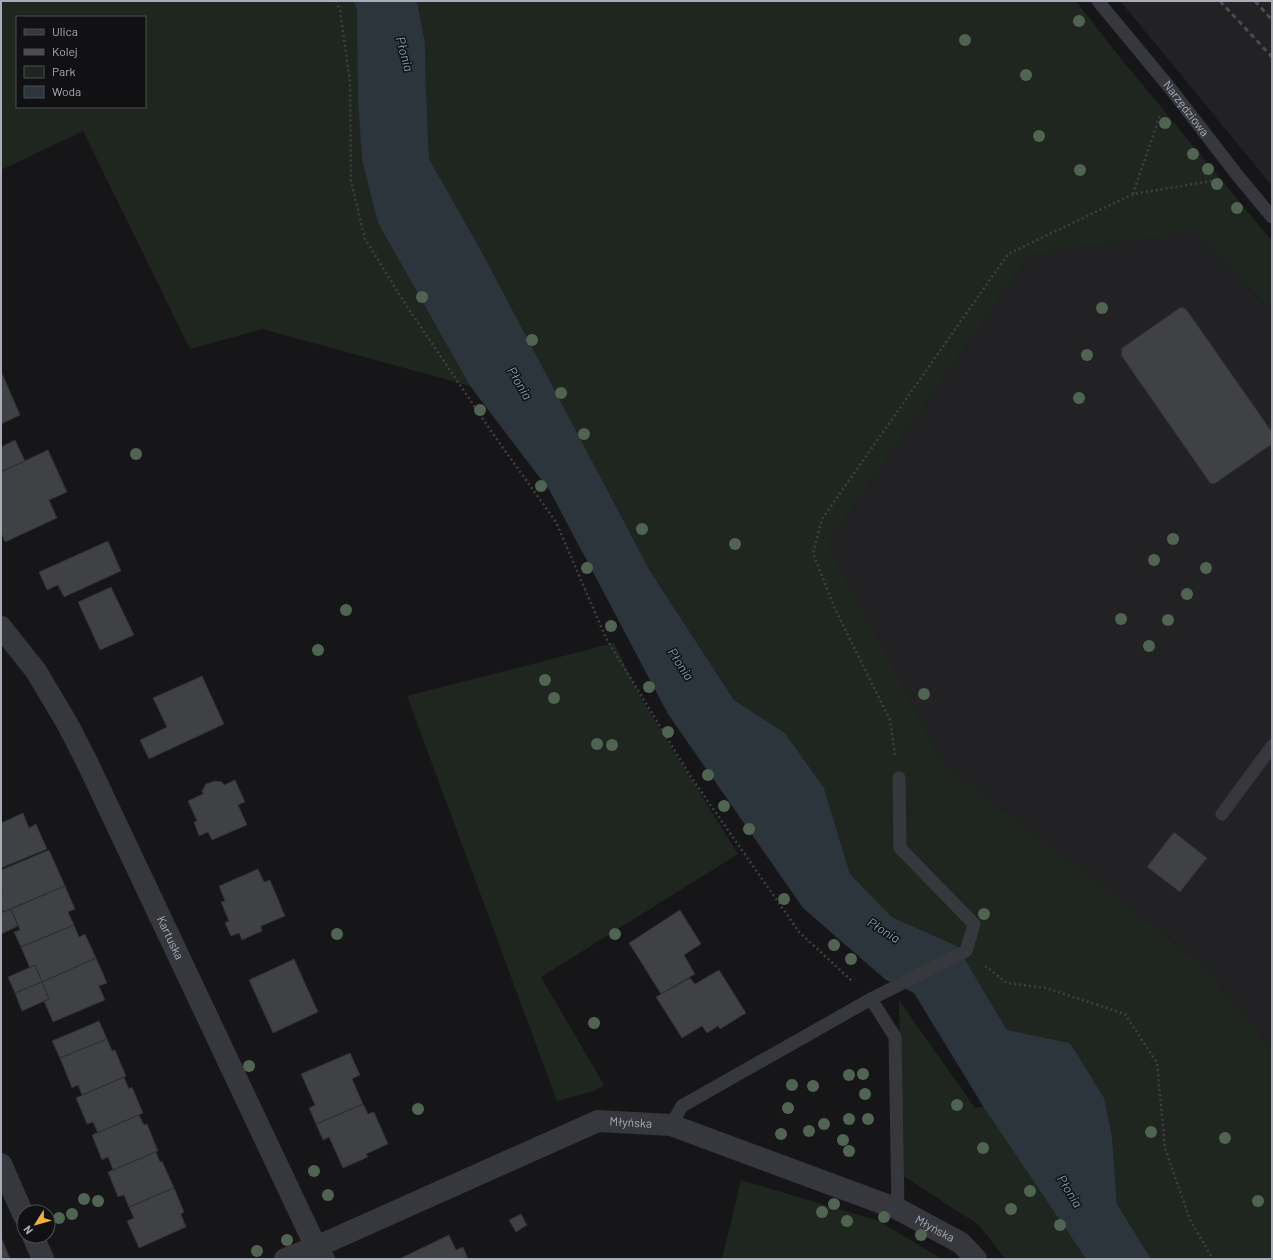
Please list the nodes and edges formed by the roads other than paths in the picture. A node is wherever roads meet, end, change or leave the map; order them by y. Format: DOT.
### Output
graph roads {
  1 [pos="1098,1"];
  2 [pos="1272,217"];
  3 [pos="1,627"];
  4 [pos="1272,746"];
  5 [pos="899,778"];
  6 [pos="1222,814"];
  7 [pos="871,1000"];
  8 [pos="671,1125"];
  9 [pos="1,1164"];
  10 [pos="19,1204"];
  11 [pos="898,1209"];
  12 [pos="36,1244"];
  13 [pos="320,1253"];
  14 [pos="43,1259"];
  15 [pos="285,1259"];
  16 [pos="976,1259"];
  1 -- 2 [label="lane, Narzędziowa"];
  3 -- 13 [label="street, Kartuska"];
  4 -- 6 [label="lane"];
  5 -- 7 [label="lane"];
  7 -- 8 [label="lane"];
  7 -- 11 [label="lane"];
  8 -- 11 [label="street, Młyńska"];
  8 -- 13 [label="street, Młyńska"];
  9 -- 10 [label="street"];
  11 -- 16 [label="street, Młyńska"];
  12 -- 14 [label="street"];
  13 -- 15 [label="street, Młyńska"];
}
